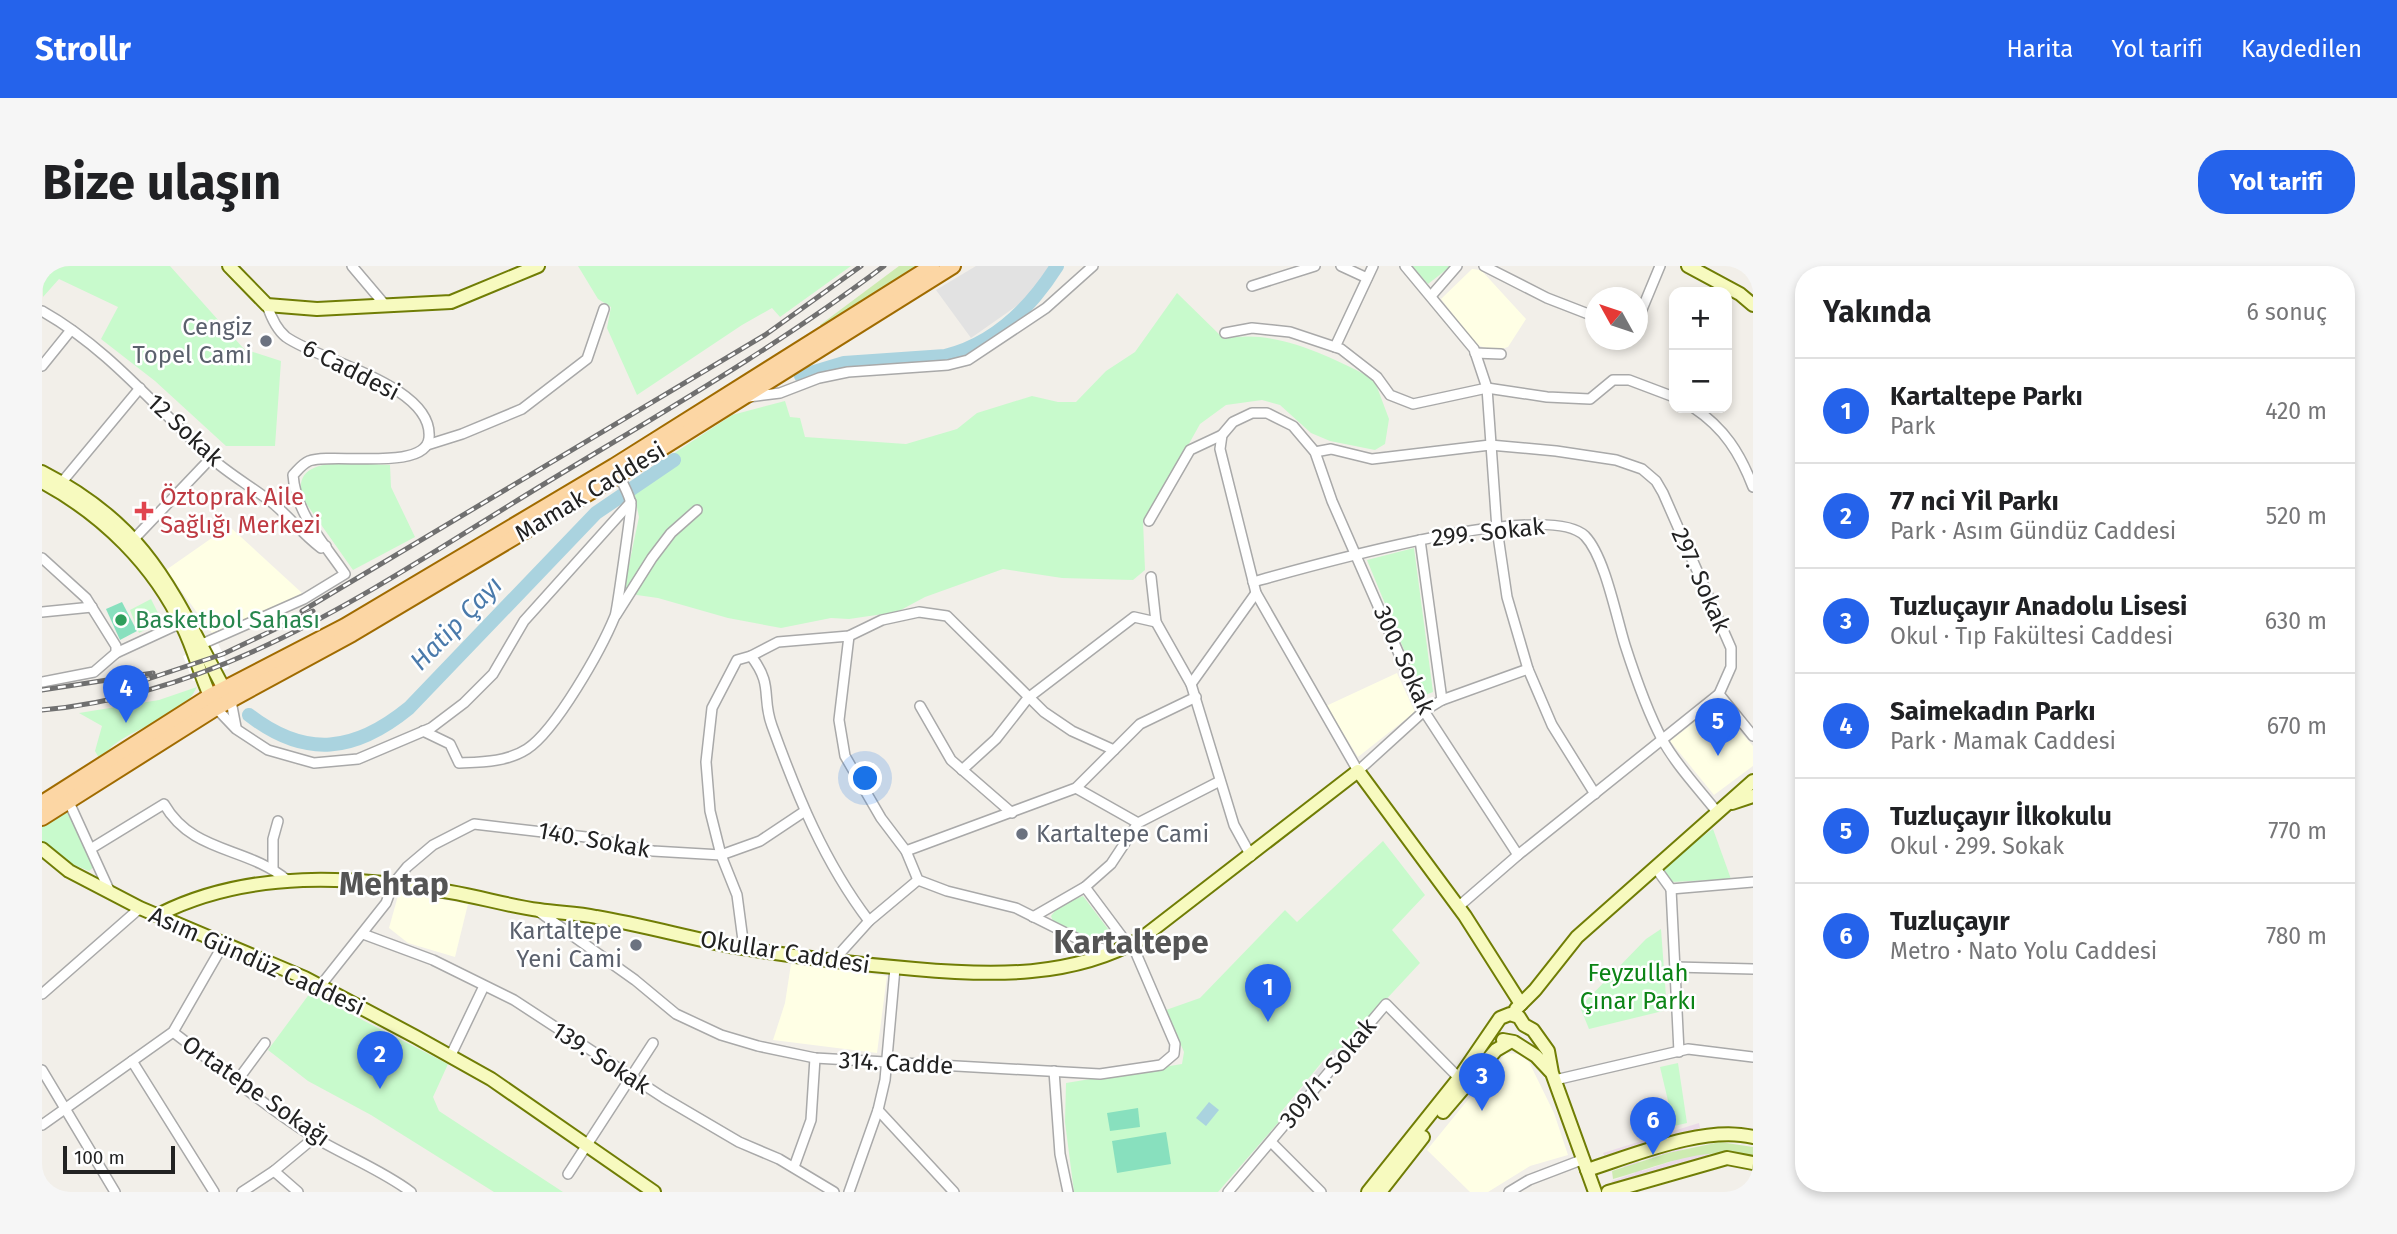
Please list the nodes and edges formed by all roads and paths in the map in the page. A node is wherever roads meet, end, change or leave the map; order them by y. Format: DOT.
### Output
graph roads {
  1 [pos="229,266"];
  2 [pos="352,266"];
  3 [pos="538,266"];
  4 [pos="932,266"];
  5 [pos="953,266"];
  6 [pos="1093,266"];
  7 [pos="1315,266"];
  8 [pos="1341,266"];
  9 [pos="1373,266"];
  10 [pos="1405,266"];
  11 [pos="1457,266"];
  12 [pos="1484,266"];
  13 [pos="1660,266"];
  14 [pos="1688,266"];
  15 [pos="1367,278"];
  16 [pos="1252,286"];
  17 [pos="1648,294"];
  18 [pos="1431,296"];
  19 [pos="386,305"];
  20 [pos="1753,305"];
  21 [pos="267,306"];
  22 [pos="604,309"];
  23 [pos="42,311"];
  24 [pos="1585,313"];
  25 [pos="71,330"];
  26 [pos="1225,333"];
  27 [pos="1335,347"];
  28 [pos="1475,352"];
  29 [pos="1501,355"];
  30 [pos="42,366"];
  31 [pos="140,388"];
  32 [pos="1487,388"];
  33 [pos="1669,395"];
  34 [pos="744,397"];
  35 [pos="1702,413"];
  36 [pos="1222,435"];
  37 [pos="1490,444"];
  38 [pos="427,445"];
  39 [pos="1315,452"];
  40 [pos="211,458"];
  41 [pos="42,472"];
  42 [pos="42,482"];
  43 [pos="62,482"];
  44 [pos="1753,487"];
  45 [pos="626,490"];
  46 [pos="697,510"];
  47 [pos="1149,521"];
  48 [pos="1497,529"];
  49 [pos="134,539"];
  50 [pos="1420,540"];
  51 [pos="326,546"];
  52 [pos="1358,554"];
  53 [pos="42,558"];
  54 [pos="1151,577"];
  55 [pos="1253,582"];
  56 [pos="1256,593"];
  57 [pos="92,607"];
  58 [pos="42,612"];
  59 [pos="616,615"];
  60 [pos="1156,622"];
  61 [pos="181,623"];
  62 [pos="849,636"];
  63 [pos="202,644"];
  64 [pos="116,653"];
  65 [pos="751,656"];
  66 [pos="1528,668"];
  67 [pos="42,682"];
  68 [pos="1191,684"];
  69 [pos="227,694"];
  70 [pos="1719,694"];
  71 [pos="1196,697"];
  72 [pos="1027,698"];
  73 [pos="1442,700"];
  74 [pos="213,702"];
  75 [pos="920,706"];
  76 [pos="1424,711"];
  77 [pos="236,729"];
  78 [pos="423,731"];
  79 [pos="1753,736"];
  80 [pos="1663,740"];
  81 [pos="1114,750"];
  82 [pos="962,770"];
  83 [pos="1358,771"];
  84 [pos="1220,781"];
  85 [pos="1753,781"];
  86 [pos="1076,788"];
  87 [pos="1595,794"];
  88 [pos="1753,796"];
  89 [pos="45,798"];
  90 [pos="68,800"];
  91 [pos="1721,809"];
  92 [pos="805,811"];
  93 [pos="1012,813"];
  94 [pos="42,818"];
  95 [pos="278,821"];
  96 [pos="1138,823"];
  97 [pos="92,848"];
  98 [pos="42,849"];
  99 [pos="906,851"];
  100 [pos="721,855"];
  101 [pos="1518,855"];
  102 [pos="1251,856"];
  103 [pos="42,862"];
  104 [pos="1655,867"];
  105 [pos="273,868"];
  106 [pos="69,871"];
  107 [pos="287,880"];
  108 [pos="918,880"];
  109 [pos="1753,882"];
  110 [pos="393,884"];
  111 [pos="1085,887"];
  112 [pos="1671,890"];
  113 [pos="110,892"];
  114 [pos="1458,906"];
  115 [pos="140,908"];
  116 [pos="537,909"];
  117 [pos="160,914"];
  118 [pos="1033,917"];
  119 [pos="869,921"];
  120 [pos="363,934"];
  121 [pos="223,945"];
  122 [pos="1130,945"];
  123 [pos="744,948"];
  124 [pos="1116,953"];
  125 [pos="833,961"];
  126 [pos="1675,967"];
  127 [pos="895,968"];
  128 [pos="1753,969"];
  129 [pos="321,985"];
  130 [pos="484,986"];
  131 [pos="42,994"];
  132 [pos="1521,1004"];
  133 [pos="1510,1014"];
  134 [pos="1496,1025"];
  135 [pos="1524,1026"];
  136 [pos="173,1032"];
  137 [pos="1511,1042"];
  138 [pos="265,1043"];
  139 [pos="653,1043"];
  140 [pos="1679,1052"];
  141 [pos="450,1057"];
  142 [pos="1753,1057"];
  143 [pos="815,1058"];
  144 [pos="132,1061"];
  145 [pos="887,1063"];
  146 [pos="42,1070"];
  147 [pos="1054,1071"];
  148 [pos="1553,1076"];
  149 [pos="632,1078"];
  150 [pos="1459,1078"];
  151 [pos="237,1081"];
  152 [pos="65,1110"];
  153 [pos="878,1110"];
  154 [pos="42,1125"];
  155 [pos="1753,1137"];
  156 [pos="315,1138"];
  157 [pos="1271,1142"];
  158 [pos="587,1146"];
  159 [pos="1753,1163"];
  160 [pos="1585,1165"];
  161 [pos="794,1167"];
  162 [pos="274,1171"];
  163 [pos="568,1174"];
  164 [pos="115,1192"];
  165 [pos="214,1192"];
  166 [pos="242,1192"];
  167 [pos="298,1192"];
  168 [pos="411,1192"];
  169 [pos="654,1192"];
  170 [pos="834,1192"];
  171 [pos="849,1192"];
  172 [pos="954,1192"];
  173 [pos="1068,1192"];
  174 [pos="1228,1192"];
  175 [pos="1321,1192"];
  176 [pos="1368,1192"];
  177 [pos="1380,1192"];
  178 [pos="1509,1192"];
  179 [pos="1595,1192"];
  180 [pos="1608,1192"];
  1 -- 21 [label="street, 6 Caddesi"];
  2 -- 19 [label="street"];
  3 -- 19 [label="street"];
  4 -- 69 [label="main road, Mamak Caddesi"];
  5 -- 34 [label="main road, Mamak Caddesi"];
  6 -- 34 [label="street"];
  7 -- 16 [label="street"];
  8 -- 15 [label="street"];
  9 -- 15 [label="street"];
  10 -- 18 [label="street"];
  11 -- 18 [label="street"];
  12 -- 24 [label="street"];
  13 -- 17 [label="street"];
  14 -- 20 [label="street"];
  15 -- 27 [label="street"];
  18 -- 28 [label="street"];
  19 -- 21 [label="street"];
  21 -- 38 [label="street, 6 Caddesi"];
  22 -- 38 [label="street"];
  23 -- 25 [label="street, 12 Sokak"];
  25 -- 30 [label="street"];
  25 -- 31 [label="street, 12 Sokak"];
  26 -- 27 [label="street"];
  27 -- 32 [label="street"];
  28 -- 29 [label="street"];
  28 -- 32 [label="street"];
  31 -- 40 [label="street, 12 Sokak"];
  31 -- 43 [label="street"];
  32 -- 33 [label="street"];
  32 -- 37 [label="street"];
  34 -- 45 [label="main road, Mamak Caddesi"];
  35 -- 44 [label="street"];
  36 -- 39 [label="street"];
  36 -- 47 [label="street"];
  36 -- 55 [label="street"];
  37 -- 39 [label="street, 297. Sokak"];
  37 -- 48 [label="street"];
  37 -- 70 [label="street, 297. Sokak"];
  38 -- 51 [label="street"];
  39 -- 52 [label="street, 300. Sokak"];
  40 -- 49 [label="street"];
  40 -- 51 [label="street, 12 Sokak"];
  41 -- 43 [label="street"];
  42 -- 61 [label="street"];
  43 -- 49 [label="street"];
  45 -- 59 [label="street"];
  45 -- 69 [label="main road, Mamak Caddesi"];
  45 -- 78 [label="street"];
  46 -- 59 [label="street"];
  48 -- 50 [label="street, 299. Sokak"];
  48 -- 66 [label="street"];
  48 -- 80 [label="street, 299. Sokak"];
  49 -- 63 [label="street"];
  50 -- 52 [label="street, 299. Sokak"];
  50 -- 73 [label="street"];
  51 -- 63 [label="street"];
  52 -- 55 [label="street, 299. Sokak"];
  52 -- 76 [label="street, 300. Sokak"];
  53 -- 57 [label="street"];
  54 -- 60 [label="street"];
  55 -- 56 [label="street"];
  56 -- 68 [label="street"];
  56 -- 83 [label="street"];
  57 -- 58 [label="street"];
  57 -- 64 [label="street"];
  59 -- 78 [label="street"];
  60 -- 68 [label="street"];
  60 -- 72 [label="street"];
  61 -- 64 [label="street"];
  61 -- 74 [label="street"];
  62 -- 65 [label="street"];
  62 -- 72 [label="street"];
  62 -- 99 [label="street"];
  63 -- 69 [label="street"];
  64 -- 67 [label="street"];
  65 -- 92 [label="street"];
  65 -- 100 [label="street"];
  66 -- 73 [label="street"];
  66 -- 87 [label="street"];
  68 -- 71 [label="street"];
  69 -- 74 [label="main road, Mamak Caddesi"];
  69 -- 77 [label="street"];
  70 -- 79 [label="street"];
  70 -- 80 [label="street"];
  71 -- 81 [label="street"];
  71 -- 84 [label="street"];
  72 -- 81 [label="street"];
  72 -- 82 [label="street"];
  73 -- 76 [label="street"];
  74 -- 77 [label="street"];
  74 -- 89 [label="main road, Mamak Caddesi"];
  74 -- 90 [label="main road, Mamak Caddesi"];
  75 -- 82 [label="street"];
  76 -- 83 [label="street"];
  76 -- 101 [label="street, 300. Sokak"];
  77 -- 78 [label="street"];
  80 -- 87 [label="street"];
  80 -- 91 [label="street, 299. Sokak"];
  81 -- 86 [label="street"];
  82 -- 93 [label="street"];
  83 -- 102 [label="street, Okullar Caddesi"];
  83 -- 114 [label="street"];
  84 -- 96 [label="street"];
  84 -- 102 [label="street"];
  85 -- 91 [label="street"];
  86 -- 93 [label="street"];
  86 -- 96 [label="street"];
  87 -- 101 [label="street"];
  88 -- 91 [label="street"];
  90 -- 94 [label="main road, Mamak Caddesi"];
  90 -- 97 [label="street"];
  91 -- 104 [label="street"];
  92 -- 100 [label="street, 140. Sokak"];
  92 -- 119 [label="street"];
  93 -- 99 [label="street"];
  95 -- 105 [label="street"];
  96 -- 111 [label="street"];
  97 -- 105 [label="street"];
  97 -- 113 [label="street"];
  98 -- 106 [label="street, Asım Gündüz Caddesi"];
  99 -- 108 [label="street"];
  100 -- 110 [label="street, 140. Sokak"];
  100 -- 123 [label="street"];
  101 -- 114 [label="street"];
  102 -- 122 [label="street, Okullar Caddesi"];
  103 -- 106 [label="street, Asım Gündüz Caddesi"];
  104 -- 112 [label="street"];
  104 -- 132 [label="street"];
  105 -- 107 [label="street"];
  106 -- 113 [label="street, Asım Gündüz Caddesi"];
  107 -- 110 [label="street, Okullar Caddesi"];
  107 -- 117 [label="street, Okullar Caddesi"];
  108 -- 118 [label="street"];
  108 -- 119 [label="street"];
  109 -- 112 [label="street"];
  110 -- 116 [label="street, Okullar Caddesi"];
  110 -- 120 [label="street, 140. Sokak"];
  111 -- 118 [label="street"];
  111 -- 122 [label="street"];
  112 -- 126 [label="street"];
  113 -- 115 [label="street, Asım Gündüz Caddesi"];
  114 -- 132 [label="street"];
  115 -- 117 [label="street, Asım Gündüz Caddesi"];
  115 -- 131 [label="street"];
  116 -- 123 [label="street, Okullar Caddesi"];
  116 -- 143 [label="street, 314. Cadde"];
  117 -- 121 [label="street, Asım Gündüz Caddesi"];
  118 -- 124 [label="street"];
  119 -- 125 [label="street"];
  120 -- 129 [label="street, 140. Sokak"];
  120 -- 130 [label="street, 139. Sokak"];
  121 -- 129 [label="street, Asım Gündüz Caddesi"];
  121 -- 136 [label="street"];
  122 -- 124 [label="street, Okullar Caddesi"];
  122 -- 147 [label="street, 314. Cadde"];
  123 -- 125 [label="street, Okullar Caddesi"];
  124 -- 127 [label="street, Okullar Caddesi"];
  125 -- 127 [label="street, Okullar Caddesi"];
  126 -- 128 [label="street"];
  126 -- 140 [label="street"];
  127 -- 145 [label="street"];
  129 -- 141 [label="street, Asım Gündüz Caddesi"];
  130 -- 141 [label="street"];
  130 -- 149 [label="street, 139. Sokak"];
  132 -- 133 [label="street"];
  133 -- 134 [label="street"];
  133 -- 135 [label="street"];
  134 -- 137 [label="street"];
  134 -- 150 [label="street"];
  135 -- 137 [label="street"];
  135 -- 148 [label="street"];
  136 -- 144 [label="street"];
  136 -- 151 [label="street, Ortatepe Sokağı"];
  137 -- 148 [label="street"];
  137 -- 177 [label="street"];
  138 -- 151 [label="street"];
  139 -- 149 [label="street"];
  140 -- 142 [label="street"];
  140 -- 148 [label="street"];
  141 -- 158 [label="street, Asım Gündüz Caddesi"];
  143 -- 145 [label="street, 314. Cadde"];
  143 -- 161 [label="street"];
  144 -- 152 [label="street"];
  144 -- 165 [label="street"];
  145 -- 147 [label="street, 314. Cadde"];
  145 -- 153 [label="street"];
  146 -- 152 [label="street"];
  147 -- 173 [label="street"];
  148 -- 160 [label="street"];
  149 -- 158 [label="street"];
  149 -- 161 [label="street, 139. Sokak"];
  150 -- 157 [label="street, 309/1. Sokak"];
  150 -- 176 [label="street"];
  151 -- 156 [label="street, Ortatepe Sokağı"];
  152 -- 154 [label="street"];
  152 -- 164 [label="street"];
  153 -- 171 [label="street"];
  153 -- 172 [label="street"];
  155 -- 160 [label="street"];
  156 -- 162 [label="street"];
  156 -- 168 [label="street, Ortatepe Sokağı"];
  157 -- 174 [label="street, 309/1. Sokak"];
  157 -- 175 [label="street"];
  158 -- 163 [label="street"];
  158 -- 169 [label="street, Asım Gündüz Caddesi"];
  159 -- 180 [label="street"];
  160 -- 178 [label="street"];
  160 -- 179 [label="street"];
  161 -- 170 [label="street, 139. Sokak"];
  162 -- 166 [label="street"];
  162 -- 167 [label="street"];
}
